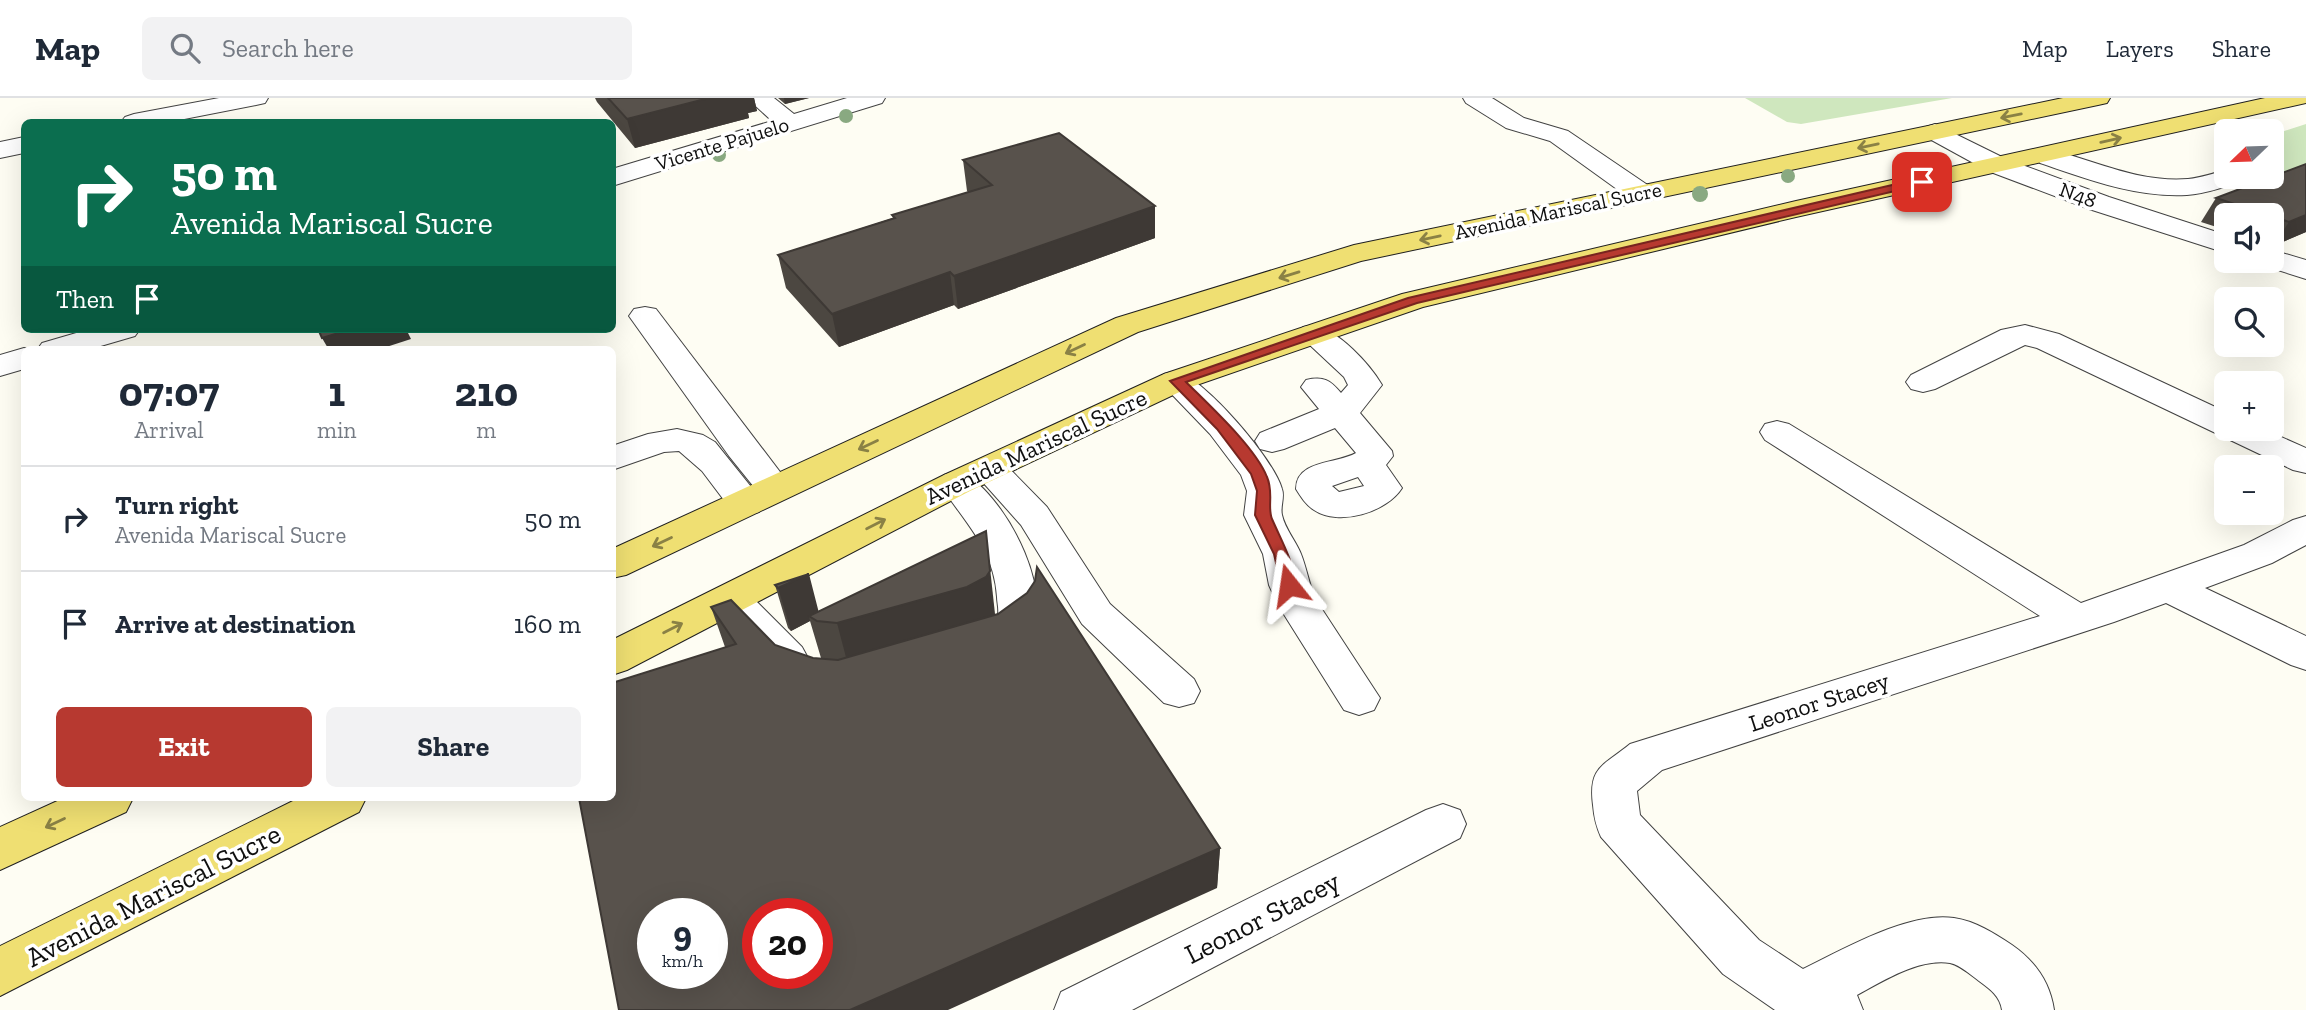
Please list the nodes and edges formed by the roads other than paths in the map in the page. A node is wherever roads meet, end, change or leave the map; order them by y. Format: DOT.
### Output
graph roads {
  1 [pos="256,98"];
  2 [pos="759,98"];
  3 [pos="873,98"];
  4 [pos="1475,98"];
  5 [pos="2098,98"];
  6 [pos="2298,98"];
  7 [pos="149,119"];
  8 [pos="790,123"];
  9 [pos="1935,132"];
  10 [pos="21,146"];
  11 [pos="0,150"];
  12 [pos="2044,155"];
  13 [pos="1997,165"];
  14 [pos="616,177"];
  15 [pos="2214,181"];
  16 [pos="1642,194"];
  17 [pos="2214,240"];
  18 [pos="2284,263"];
  19 [pos="2306,270"];
  20 [pos="645,316"];
  21 [pos="110,333"];
  22 [pos="1314,334"];
  23 [pos="67,346"];
  24 [pos="21,359"];
  25 [pos="0,366"];
  26 [pos="1176,381"];
  27 [pos="1923,382"];
  28 [pos="1329,400"];
  29 [pos="2214,419"];
  30 [pos="1777,432"];
  31 [pos="1272,441"];
  32 [pos="2261,441"];
  33 [pos="616,457"];
  34 [pos="2306,462"];
  35 [pos="1366,463"];
  36 [pos="973,476"];
  37 [pos="761,496"];
  38 [pos="2306,529"];
  39 [pos="1003,549"];
  40 [pos="616,564"];
  41 [pos="967,567"];
  42 [pos="2167,587"];
  43 [pos="730,598"];
  44 [pos="2075,619"];
  45 [pos="821,638"];
  46 [pos="961,651"];
  47 [pos="2306,653"];
  48 [pos="616,657"];
  49 [pos="1179,691"];
  50 [pos="1359,698"];
  51 [pos="104,801"];
  52 [pos="337,801"];
  53 [pos="1443,824"];
  54 [pos="0,849"];
  55 [pos="0,972"];
  56 [pos="1142,996"];
  57 [pos="1818,1003"];
  58 [pos="1080,1010"];
  59 [pos="2028,1010"];
  1 -- 7 [label="street"];
  2 -- 8 [label="street"];
  3 -- 8 [label="street, Vicente Pajuelo"];
  4 -- 16 [label="street"];
  5 -- 9 [label="main road, Avenida Mariscal Sucre, one-way"];
  12 -- 6 [label="main road, Avenida Mariscal Sucre, one-way"];
  8 -- 14 [label="street, Vicente Pajuelo"];
  9 -- 13 [label="street, N48"];
  9 -- 16 [label="main road, Avenida Mariscal Sucre, one-way"];
  10 -- 11 [label="street"];
  12 -- 13 [label="main road, Avenida Mariscal Sucre"];
  12 -- 15 [label="street"];
  13 -- 17 [label="street, N48"];
  13 -- 22 [label="main road, Avenida Mariscal Sucre"];
  16 -- 37 [label="main road, Avenida Mariscal Sucre, one-way"];
  18 -- 19 [label="street"];
  20 -- 37 [label="street"];
  21 -- 23 [label="street"];
  22 -- 26 [label="main road, Avenida Mariscal Sucre"];
  22 -- 28 [label="street"];
  24 -- 25 [label="street"];
  26 -- 36 [label="main road, Avenida Mariscal Sucre"];
  26 -- 50 [label="street"];
  27 -- 29 [label="street"];
  28 -- 31 [label="street"];
  28 -- 35 [label="street"];
  30 -- 44 [label="street"];
  32 -- 34 [label="street"];
  33 -- 37 [label="street"];
  36 -- 39 [label="street"];
  43 -- 36 [label="main road, Avenida Mariscal Sucre, one-way"];
  36 -- 49 [label="street"];
  37 -- 40 [label="main road, Avenida Mariscal Sucre, one-way"];
  38 -- 42 [label="street, Leonor Stacey"];
  39 -- 41 [label="street"];
  39 -- 46 [label="street"];
  42 -- 44 [label="street, Leonor Stacey"];
  42 -- 47 [label="street"];
  43 -- 45 [label="street"];
  48 -- 43 [label="main road, Avenida Mariscal Sucre, one-way"];
  44 -- 57 [label="street, Leonor Stacey"];
  51 -- 54 [label="main road, one-way"];
  52 -- 55 [label="main road, Avenida Mariscal Sucre"];
  53 -- 56 [label="street, Leonor Stacey"];
  56 -- 58 [label="street, Leonor Stacey"];
  57 -- 59 [label="street, Leonor Stacey"];
}
